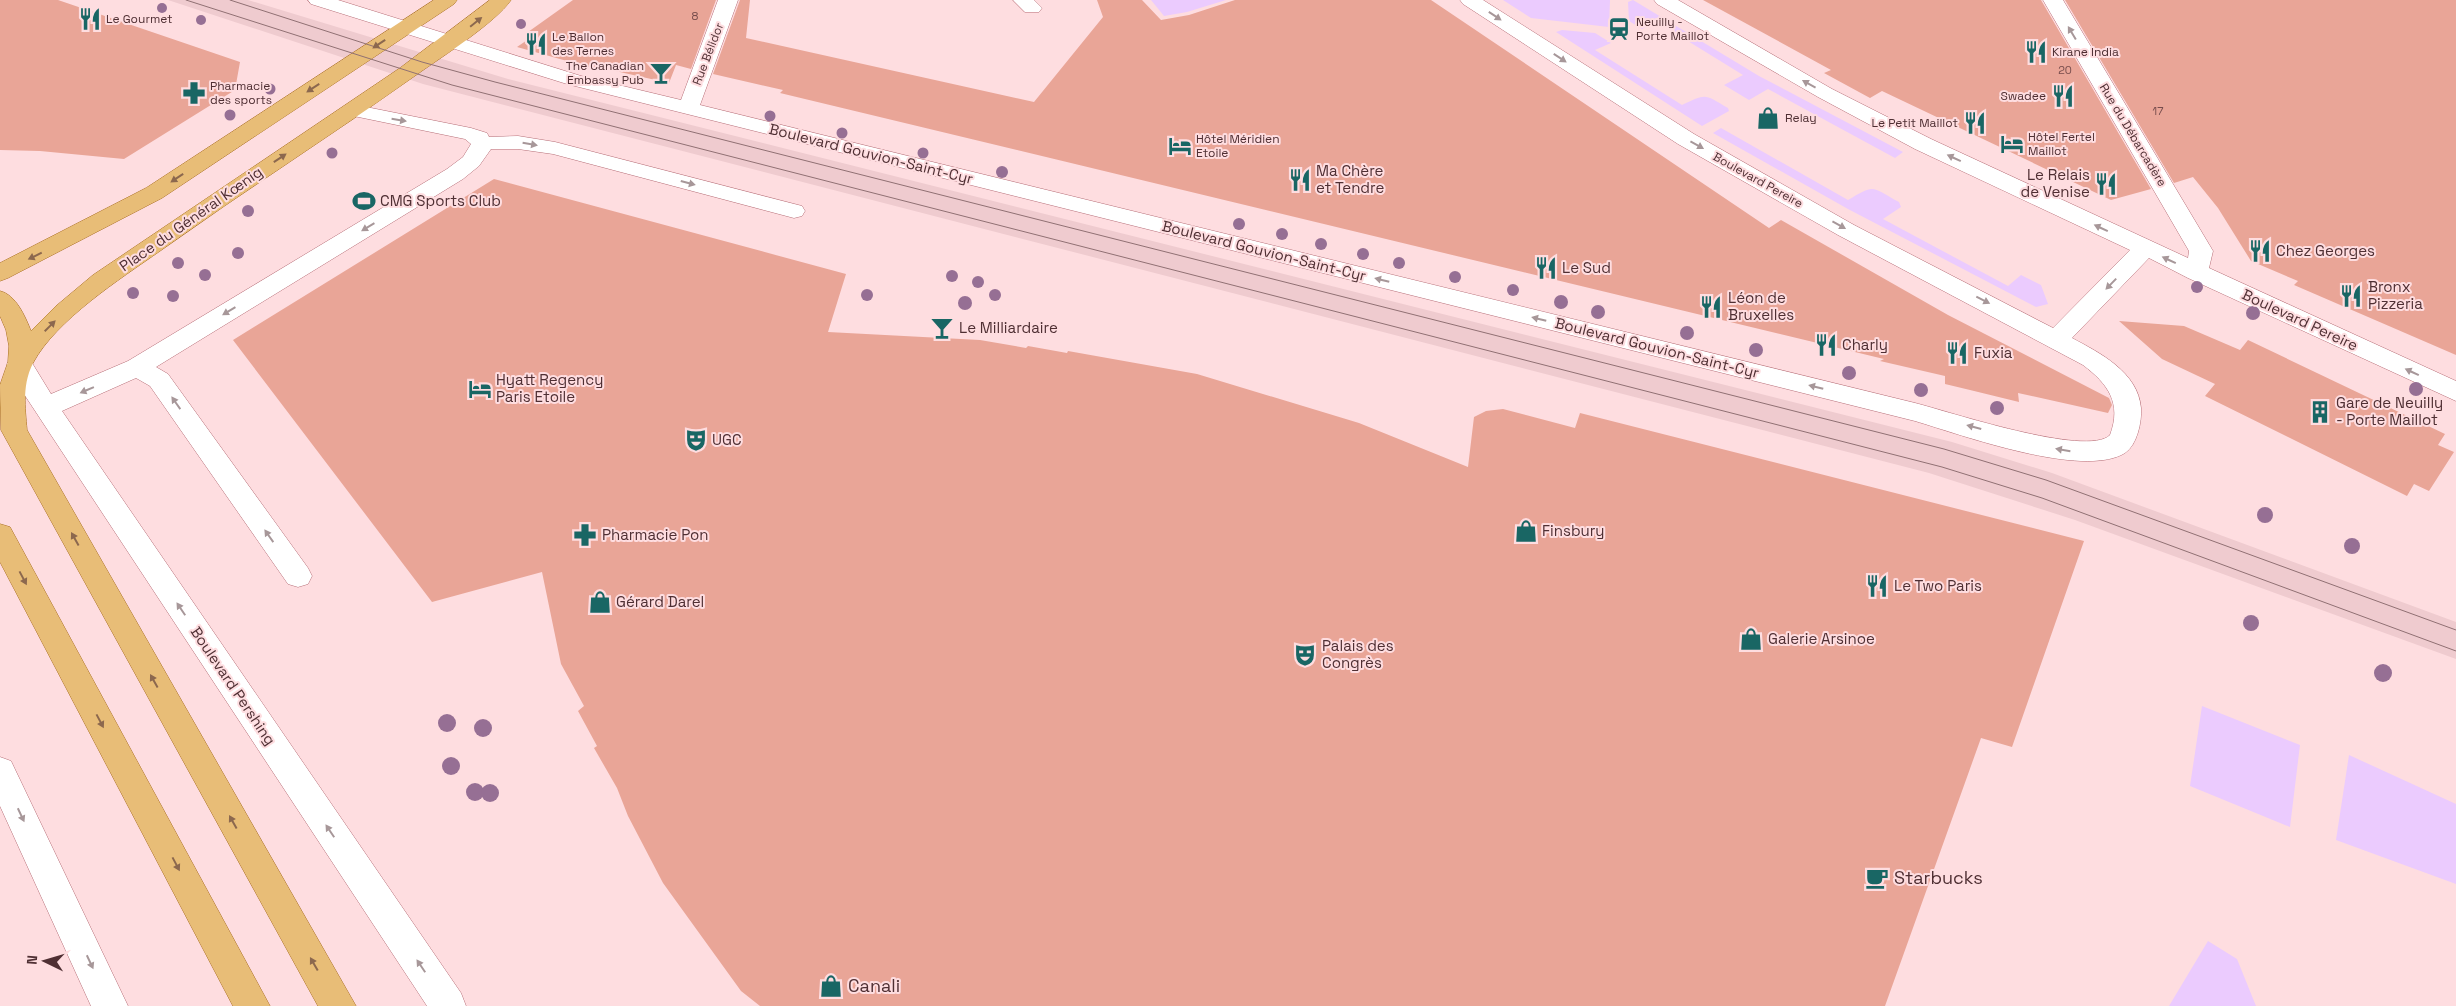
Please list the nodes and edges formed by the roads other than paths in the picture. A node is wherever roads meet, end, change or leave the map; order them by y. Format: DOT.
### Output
graph roads {
  1 [pos="318,0"];
  2 [pos="447,0"];
  3 [pos="501,0"];
  4 [pos="728,0"];
  5 [pos="1470,0"];
  6 [pos="1664,0"];
  7 [pos="2053,0"];
  8 [pos="404,27"];
  9 [pos="451,42"];
  10 [pos="688,109"];
  11 [pos="352,110"];
  12 [pos="482,144"];
  13 [pos="794,211"];
  14 [pos="2145,248"];
  15 [pos="0,273"];
  16 [pos="2196,273"];
  17 [pos="0,299"];
  18 [pos="2057,339"];
  19 [pos="20,364"];
  20 [pos="137,367"];
  21 [pos="2456,392"];
  22 [pos="0,394"];
  23 [pos="46,407"];
  24 [pos="2123,438"];
  25 [pos="0,535"];
  26 [pos="298,576"];
  27 [pos="0,771"];
  28 [pos="110,1006"];
  29 [pos="252,1006"];
  30 [pos="338,1006"];
  31 [pos="448,1006"];
  1 -- 8 [label="street, Boulevard Gouvion-Saint-Cyr"];
  2 -- 8 [label="main road"];
  9 -- 3 [label="main road, Place du Général Kœnig, one-way"];
  4 -- 10 [label="street, Rue Bélidor"];
  5 -- 18 [label="street, Boulevard Pereire, one-way"];
  14 -- 6 [label="street, Boulevard Pereire, one-way"];
  16 -- 7 [label="street, Rue du Débarcadère, one-way"];
  8 -- 9 [label="street, Boulevard Gouvion-Saint-Cyr"];
  8 -- 15 [label="main road, one-way"];
  9 -- 10 [label="street, Boulevard Gouvion-Saint-Cyr"];
  9 -- 11 [label="main road, Place du Général Kœnig"];
  24 -- 10 [label="street, Boulevard Gouvion-Saint-Cyr, one-way"];
  11 -- 12 [label="street, one-way"];
  19 -- 11 [label="main road, Place du Général Kœnig, one-way"];
  12 -- 13 [label="street, one-way"];
  12 -- 20 [label="street, one-way"];
  16 -- 14 [label="street, Boulevard Pereire, one-way"];
  14 -- 18 [label="street, one-way"];
  21 -- 16 [label="street, Boulevard Pereire, one-way"];
  17 -- 19 [label="main road"];
  18 -- 24 [label="street, Boulevard Pereire"];
  19 -- 22 [label="main road, Place du Général Kœnig"];
  19 -- 23 [label="street, Boulevard Pershing"];
  30 -- 19 [label="main road, one-way"];
  20 -- 23 [label="street, one-way"];
  26 -- 20 [label="street, one-way"];
  31 -- 23 [label="street, Boulevard Pershing, one-way"];
  25 -- 29 [label="main road, one-way"];
  27 -- 28 [label="street, one-way"];
}
